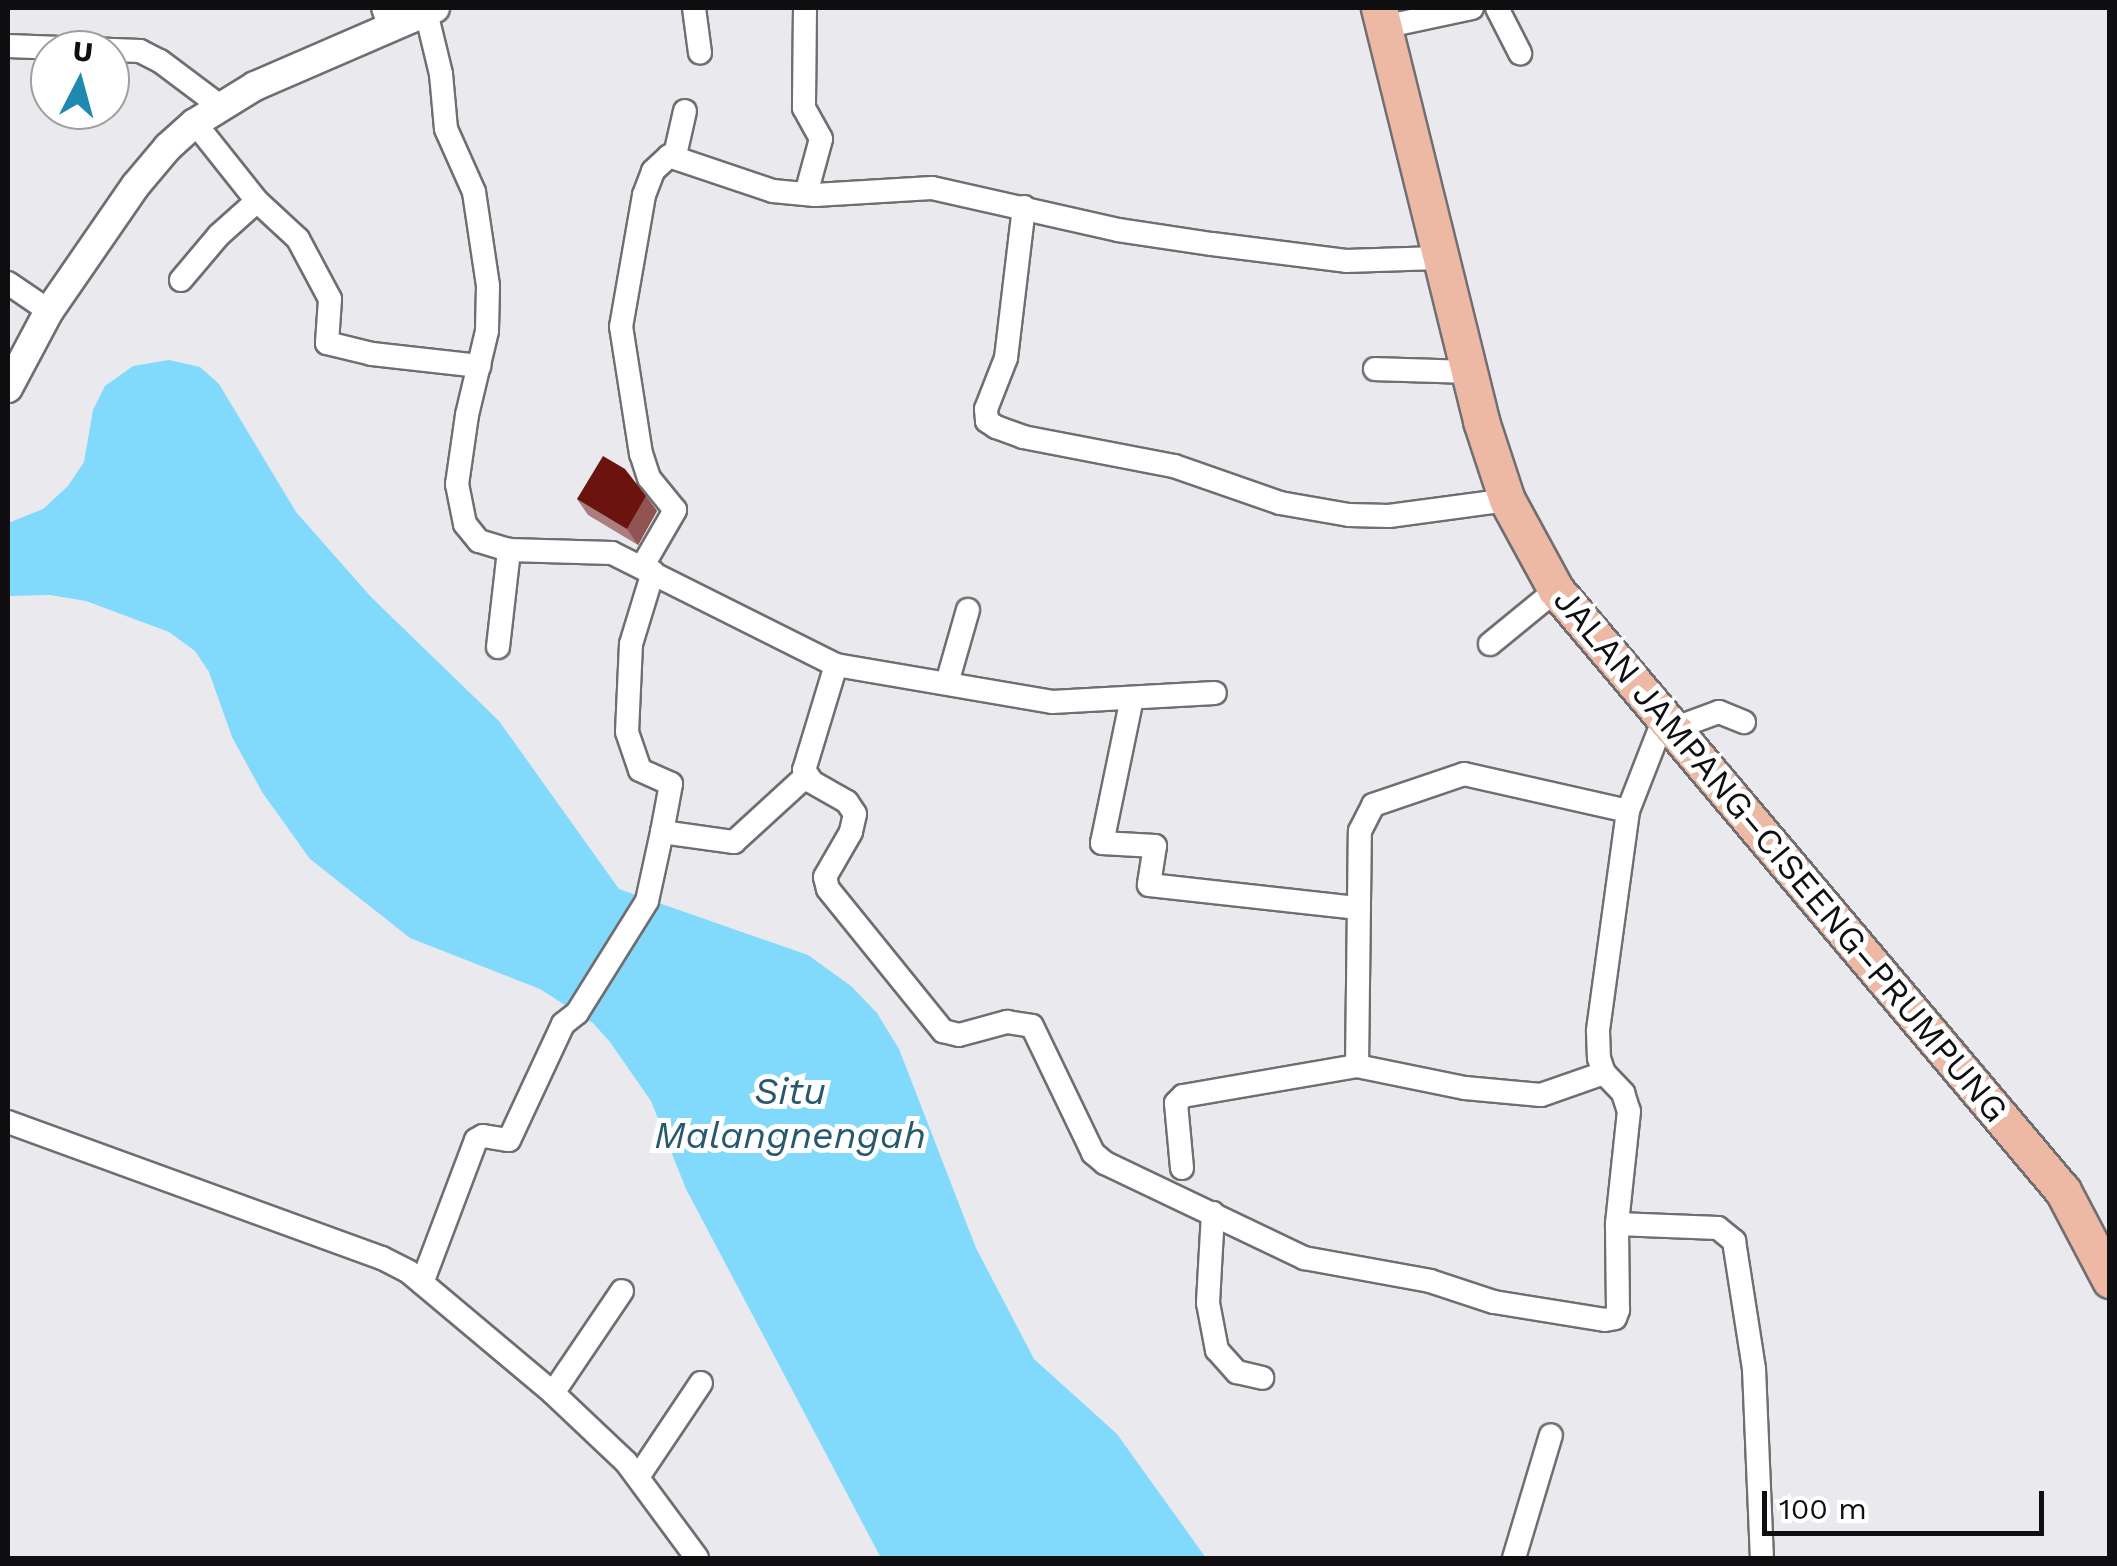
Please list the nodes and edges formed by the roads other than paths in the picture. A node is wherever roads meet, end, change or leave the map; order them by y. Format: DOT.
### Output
graph roads {
  1 [pos="694,8"];
  2 [pos="805,8"];
  3 [pos="1472,8"];
  4 [pos="1497,8"];
  5 [pos="430,10"];
  6 [pos="387,17"];
  7 [pos="1381,17"];
  8 [pos="8,46"];
  9 [pos="700,53"];
  10 [pos="1520,53"];
  11 [pos="220,106"];
  12 [pos="685,111"];
  13 [pos="195,123"];
  14 [pos="675,155"];
  15 [pos="806,194"];
  16 [pos="257,202"];
  17 [pos="1024,207"];
  18 [pos="1438,258"];
  19 [pos="181,280"];
  20 [pos="8,283"];
  21 [pos="49,312"];
  22 [pos="479,366"];
  23 [pos="1374,369"];
  24 [pos="1468,372"];
  25 [pos="8,388"];
  26 [pos="1507,500"];
  27 [pos="509,550"];
  28 [pos="648,570"];
  29 [pos="1556,590"];
  30 [pos="968,610"];
  31 [pos="1490,644"];
  32 [pos="498,647"];
  33 [pos="836,664"];
  34 [pos="947,683"];
  35 [pos="1215,693"];
  36 [pos="1132,698"];
  37 [pos="1744,722"];
  38 [pos="1667,725"];
  39 [pos="806,776"];
  40 [pos="1628,811"];
  41 [pos="662,832"];
  42 [pos="1359,908"];
  43 [pos="1358,1066"];
  44 [pos="1604,1073"];
  45 [pos="8,1122"];
  46 [pos="1182,1168"];
  47 [pos="1213,1213"];
  48 [pos="1616,1224"];
  49 [pos="2110,1280"];
  50 [pos="422,1283"];
  51 [pos="622,1291"];
  52 [pos="1262,1378"];
  53 [pos="701,1383"];
  54 [pos="553,1393"];
  55 [pos="1551,1435"];
  56 [pos="638,1477"];
  57 [pos="697,1558"];
  58 [pos="1514,1558"];
  59 [pos="1762,1558"];
  1 -- 9 [label="street"];
  2 -- 15 [label="street"];
  3 -- 7 [label="street"];
  4 -- 10 [label="street"];
  5 -- 6 [label="street"];
  5 -- 22 [label="street"];
  6 -- 11 [label="street"];
  7 -- 18 [label="main road, JALAN JAMPANG–CISEENG–PRUMPUNG"];
  8 -- 11 [label="street"];
  11 -- 13 [label="street"];
  12 -- 14 [label="street"];
  13 -- 16 [label="street"];
  13 -- 21 [label="street"];
  14 -- 15 [label="street"];
  14 -- 28 [label="street"];
  15 -- 17 [label="street"];
  16 -- 19 [label="street"];
  16 -- 22 [label="street"];
  17 -- 18 [label="street"];
  17 -- 26 [label="street"];
  18 -- 24 [label="main road, JALAN JAMPANG–CISEENG–PRUMPUNG"];
  20 -- 21 [label="street"];
  21 -- 25 [label="street"];
  22 -- 27 [label="street"];
  23 -- 24 [label="street"];
  24 -- 26 [label="main road, JALAN JAMPANG–CISEENG–PRUMPUNG"];
  26 -- 29 [label="main road, JALAN JAMPANG–CISEENG–PRUMPUNG"];
  27 -- 28 [label="street"];
  27 -- 32 [label="street"];
  28 -- 33 [label="street"];
  28 -- 41 [label="street"];
  29 -- 31 [label="street"];
  29 -- 38 [label="main road, JALAN JAMPANG–CISEENG–PRUMPUNG"];
  30 -- 34 [label="street"];
  33 -- 34 [label="street"];
  33 -- 39 [label="street"];
  34 -- 36 [label="street"];
  35 -- 36 [label="street"];
  36 -- 42 [label="street"];
  37 -- 38 [label="street"];
  38 -- 40 [label="street"];
  38 -- 49 [label="main road, JALAN JAMPANG–CISEENG–PRUMPUNG"];
  39 -- 41 [label="street"];
  39 -- 47 [label="street"];
  40 -- 42 [label="street"];
  40 -- 44 [label="street"];
  41 -- 50 [label="street"];
  42 -- 43 [label="street"];
  43 -- 44 [label="street"];
  43 -- 46 [label="street"];
  44 -- 48 [label="street"];
  45 -- 50 [label="street"];
  47 -- 48 [label="street"];
  47 -- 52 [label="street"];
  48 -- 59 [label="street"];
  50 -- 54 [label="street"];
  51 -- 54 [label="street"];
  53 -- 56 [label="street"];
  54 -- 56 [label="street"];
  55 -- 58 [label="street"];
  56 -- 57 [label="street"];
}
